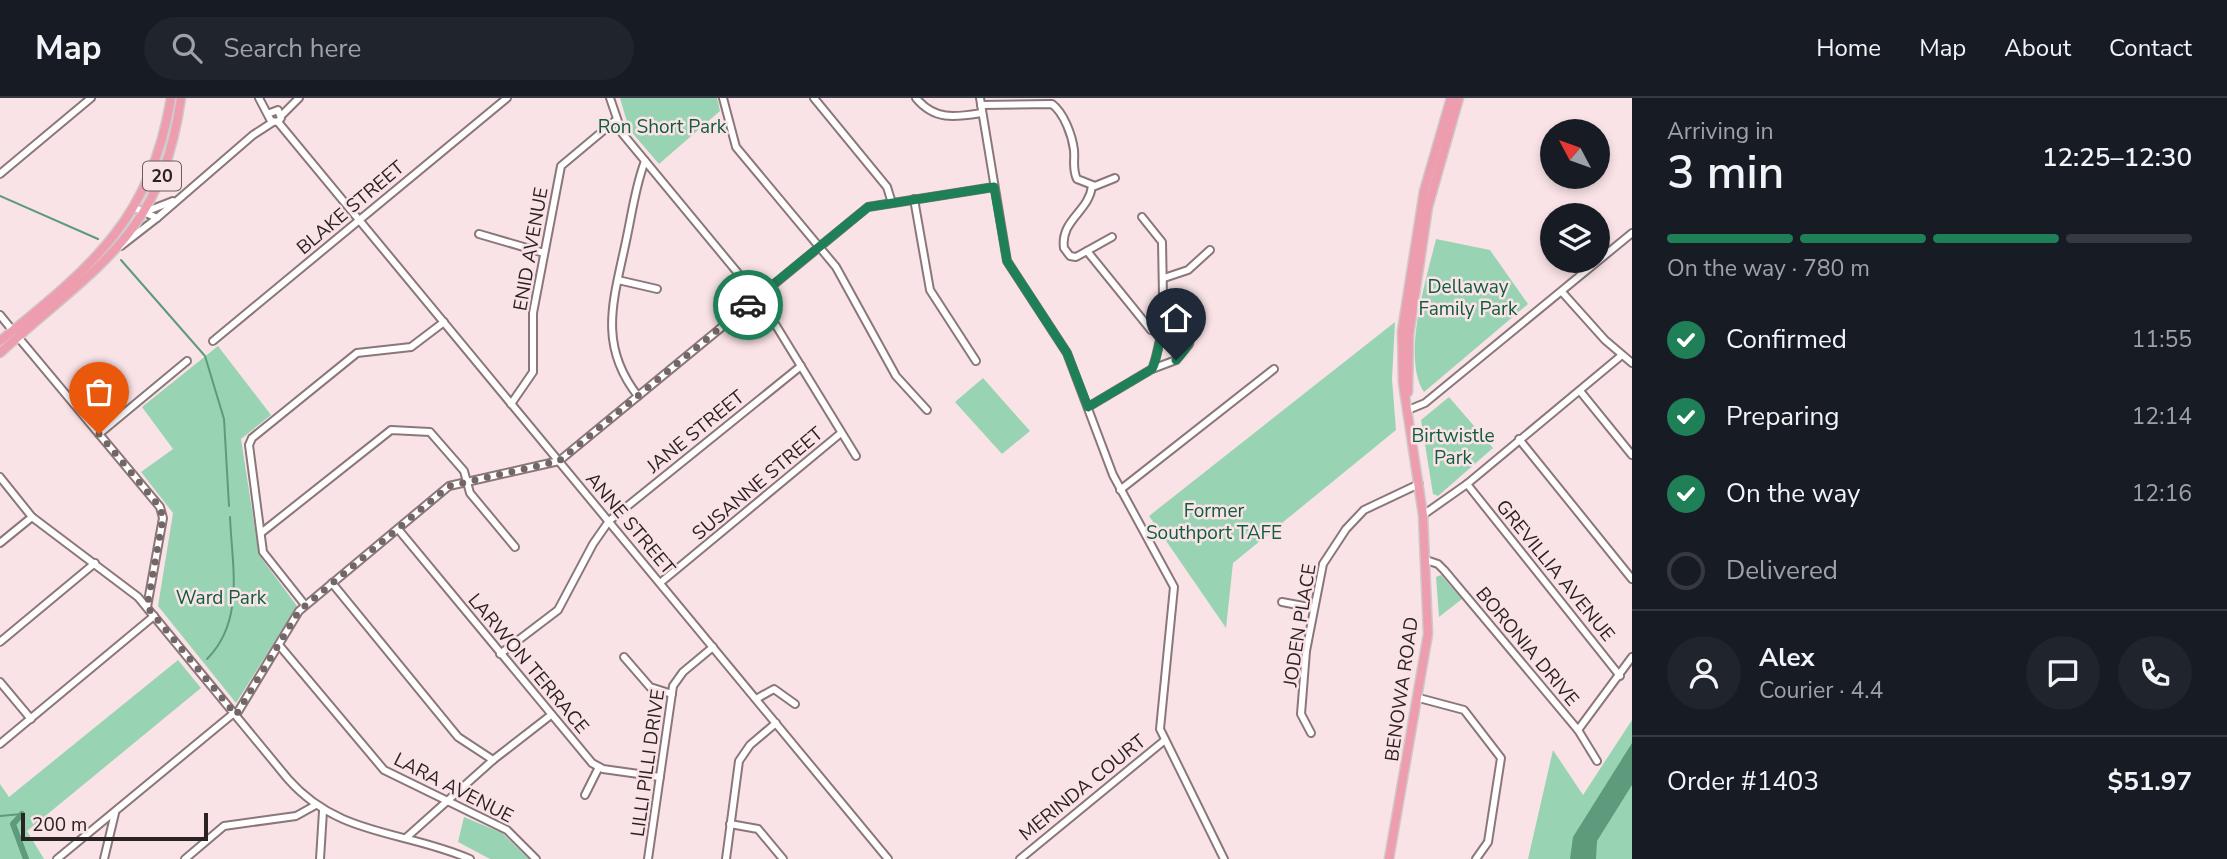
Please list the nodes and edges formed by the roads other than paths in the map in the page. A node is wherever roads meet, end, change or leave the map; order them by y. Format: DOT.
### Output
graph roads {
  1 [pos="91,98"];
  2 [pos="171,98"];
  3 [pos="181,98"];
  4 [pos="260,98"];
  5 [pos="298,98"];
  6 [pos="507,98"];
  7 [pos="610,98"];
  8 [pos="723,98"];
  9 [pos="814,98"];
  10 [pos="916,98"];
  11 [pos="1451,98"];
  12 [pos="1459,98"];
  13 [pos="981,102"];
  14 [pos="982,113"];
  15 [pos="276,116"];
  16 [pos="616,120"];
  17 [pos="645,161"];
  18 [pos="0,174"];
  19 [pos="1115,178"];
  20 [pos="1092,186"];
  21 [pos="994,187"];
  22 [pos="915,199"];
  23 [pos="174,200"];
  24 [pos="892,203"];
  25 [pos="135,208"];
  26 [pos="145,212"];
  27 [pos="1142,217"];
  28 [pos="157,218"];
  29 [pos="360,219"];
  30 [pos="1632,233"];
  31 [pos="479,234"];
  32 [pos="1112,237"];
  33 [pos="121,246"];
  34 [pos="820,246"];
  35 [pos="1210,250"];
  36 [pos="1087,251"];
  37 [pos="544,253"];
  38 [pos="1164,278"];
  39 [pos="618,280"];
  40 [pos="657,289"];
  41 [pos="1562,292"];
  42 [pos="757,297"];
  43 [pos="0,315"];
  44 [pos="1169,318"];
  45 [pos="444,322"];
  46 [pos="1161,333"];
  47 [pos="15,334"];
  48 [pos="0,341"];
  49 [pos="213,341"];
  50 [pos="0,353"];
  51 [pos="1622,355"];
  52 [pos="187,361"];
  53 [pos="976,361"];
  54 [pos="1632,363"];
  55 [pos="801,366"];
  56 [pos="1152,369"];
  57 [pos="1274,369"];
  58 [pos="1580,391"];
  59 [pos="638,396"];
  60 [pos="511,404"];
  61 [pos="1408,406"];
  62 [pos="1088,407"];
  63 [pos="927,411"];
  64 [pos="841,433"];
  65 [pos="99,434"];
  66 [pos="1519,439"];
  67 [pos="1632,455"];
  68 [pos="856,456"];
  69 [pos="559,461"];
  70 [pos="0,477"];
  71 [pos="467,480"];
  72 [pos="1419,484"];
  73 [pos="1467,484"];
  74 [pos="1120,490"];
  75 [pos="1423,515"];
  76 [pos="32,517"];
  77 [pos="609,522"];
  78 [pos="398,529"];
  79 [pos="261,533"];
  80 [pos="0,543"];
  81 [pos="515,547"];
  82 [pos="1426,560"];
  83 [pos="95,563"];
  84 [pos="1632,579"];
  85 [pos="332,583"];
  86 [pos="660,583"];
  87 [pos="1282,602"];
  88 [pos="305,605"];
  89 [pos="147,607"];
  90 [pos="1314,608"];
  91 [pos="154,616"];
  92 [pos="0,642"];
  93 [pos="279,645"];
  94 [pos="713,647"];
  95 [pos="500,654"];
  96 [pos="624,657"];
  97 [pos="1632,657"];
  98 [pos="1620,676"];
  99 [pos="0,682"];
  100 [pos="672,694"];
  101 [pos="1419,698"];
  102 [pos="756,699"];
  103 [pos="795,704"];
  104 [pos="235,714"];
  105 [pos="551,715"];
  106 [pos="31,719"];
  107 [pos="776,723"];
  108 [pos="1578,730"];
  109 [pos="1311,733"];
  110 [pos="1165,740"];
  111 [pos="0,744"];
  112 [pos="493,760"];
  113 [pos="1597,761"];
  114 [pos="599,767"];
  115 [pos="660,777"];
  116 [pos="585,795"];
  117 [pos="449,802"];
  118 [pos="314,806"];
  119 [pos="115,811"];
  120 [pos="323,811"];
  121 [pos="730,824"];
  122 [pos="407,838"];
  123 [pos="459,857"];
  124 [pos="1388,858"];
  125 [pos="57,859"];
  126 [pos="104,859"];
  127 [pos="185,859"];
  128 [pos="320,859"];
  129 [pos="470,859"];
  130 [pos="536,859"];
  131 [pos="648,859"];
  132 [pos="726,859"];
  133 [pos="783,859"];
  134 [pos="888,859"];
  135 [pos="1020,859"];
  136 [pos="1224,859"];
  137 [pos="1476,859"];
  1 -- 18 [label="street"];
  2 -- 25 [label="main road, 20"];
  3 -- 26 [label="main road, 20"];
  4 -- 15 [label="street, ANNE STREET"];
  5 -- 15 [label="street"];
  6 -- 29 [label="street, BLAKE STREET"];
  7 -- 16 [label="street"];
  8 -- 34 [label="street"];
  9 -- 24 [label="street"];
  10 -- 14 [label="street"];
  11 -- 61 [label="main road, BENOWA ROAD"];
  12 -- 61 [label="main road, BENOWA ROAD"];
  13 -- 14 [label="street"];
  13 -- 20 [label="street"];
  14 -- 21 [label="street"];
  15 -- 23 [label="street"];
  15 -- 29 [label="street, ANNE STREET"];
  16 -- 17 [label="street"];
  16 -- 37 [label="street, ENID AVENUE"];
  17 -- 39 [label="street"];
  17 -- 42 [label="street"];
  19 -- 20 [label="street"];
  20 -- 36 [label="street"];
  21 -- 22 [label="street"];
  21 -- 62 [label="street"];
  22 -- 24 [label="street"];
  22 -- 53 [label="street"];
  23 -- 26 [label="street"];
  23 -- 28 [label="street"];
  24 -- 34 [label="street"];
  25 -- 26 [label="street"];
  25 -- 47 [label="main road, 20"];
  26 -- 28 [label="street"];
  26 -- 33 [label="main road, 20"];
  27 -- 38 [label="street"];
  28 -- 33 [label="street"];
  29 -- 45 [label="street, ANNE STREET"];
  29 -- 49 [label="street, BLAKE STREET"];
  30 -- 41 [label="street"];
  31 -- 37 [label="street"];
  32 -- 36 [label="street"];
  33 -- 47 [label="main road, 20"];
  34 -- 42 [label="street"];
  34 -- 63 [label="street"];
  35 -- 38 [label="street"];
  36 -- 46 [label="street"];
  37 -- 60 [label="street, ENID AVENUE"];
  38 -- 44 [label="street"];
  39 -- 40 [label="street"];
  39 -- 59 [label="street"];
  41 -- 51 [label="street"];
  41 -- 61 [label="street"];
  42 -- 55 [label="street"];
  42 -- 59 [label="street"];
  43 -- 47 [label="street"];
  44 -- 46 [label="street"];
  44 -- 56 [label="street"];
  45 -- 60 [label="street, ANNE STREET"];
  45 -- 79 [label="street"];
  46 -- 56 [label="street"];
  47 -- 48 [label="main road, 20"];
  47 -- 50 [label="main road, 20"];
  47 -- 65 [label="street"];
  51 -- 54 [label="street"];
  51 -- 58 [label="street"];
  52 -- 65 [label="street"];
  55 -- 64 [label="street"];
  55 -- 77 [label="street, JANE STREET"];
  56 -- 62 [label="street"];
  57 -- 74 [label="street"];
  58 -- 66 [label="street"];
  58 -- 67 [label="street"];
  59 -- 69 [label="street"];
  60 -- 69 [label="street, ANNE STREET"];
  61 -- 72 [label="main road, BENOWA ROAD"];
  62 -- 74 [label="street"];
  64 -- 68 [label="street"];
  64 -- 86 [label="street, SUSANNE STREET"];
  65 -- 89 [label="street"];
  66 -- 73 [label="street"];
  66 -- 84 [label="street"];
  69 -- 71 [label="street"];
  69 -- 77 [label="street, ANNE STREET"];
  70 -- 76 [label="street"];
  71 -- 78 [label="street"];
  71 -- 79 [label="street"];
  71 -- 81 [label="street"];
  72 -- 75 [label="main road, BENOWA ROAD"];
  72 -- 90 [label="street, JODEN PLACE"];
  73 -- 75 [label="street"];
  73 -- 98 [label="street, GREVILLIA AVENUE"];
  74 -- 110 [label="street"];
  75 -- 82 [label="main road, BENOWA ROAD"];
  76 -- 80 [label="street"];
  76 -- 83 [label="street"];
  77 -- 86 [label="street, ANNE STREET"];
  77 -- 95 [label="street, JANE STREET"];
  78 -- 85 [label="street"];
  78 -- 95 [label="street, LARWON TERRACE"];
  79 -- 88 [label="street"];
  82 -- 101 [label="main road, BENOWA ROAD"];
  82 -- 108 [label="street, BORONIA DRIVE"];
  83 -- 89 [label="street"];
  83 -- 92 [label="street"];
  85 -- 88 [label="street"];
  85 -- 112 [label="street"];
  86 -- 94 [label="street, ANNE STREET"];
  87 -- 90 [label="street"];
  88 -- 93 [label="street"];
  89 -- 91 [label="street"];
  90 -- 109 [label="street, JODEN PLACE"];
  91 -- 104 [label="street"];
  91 -- 106 [label="street"];
  93 -- 104 [label="street"];
  93 -- 117 [label="street, LARA AVENUE"];
  94 -- 100 [label="street, LILLI PILLI DRIVE"];
  94 -- 102 [label="street, ANNE STREET"];
  95 -- 105 [label="street, LARWON TERRACE"];
  96 -- 100 [label="street"];
  97 -- 98 [label="street"];
  98 -- 108 [label="street"];
  99 -- 106 [label="street"];
  100 -- 115 [label="street, LILLI PILLI DRIVE"];
  101 -- 124 [label="main road, BENOWA ROAD"];
  101 -- 137 [label="street"];
  102 -- 103 [label="street"];
  102 -- 107 [label="street, ANNE STREET"];
  104 -- 118 [label="street"];
  104 -- 119 [label="street"];
  105 -- 112 [label="street"];
  105 -- 114 [label="street, LARWON TERRACE"];
  106 -- 111 [label="street"];
  107 -- 121 [label="street"];
  107 -- 134 [label="street, ANNE STREET"];
  108 -- 113 [label="street, BORONIA DRIVE"];
  110 -- 135 [label="street, MERINDA COURT"];
  110 -- 136 [label="street"];
  112 -- 117 [label="street"];
  114 -- 115 [label="street"];
  114 -- 116 [label="street"];
  115 -- 131 [label="street, LILLI PILLI DRIVE"];
  117 -- 122 [label="street"];
  117 -- 130 [label="street, LARA AVENUE"];
  118 -- 120 [label="street"];
  118 -- 127 [label="street"];
  119 -- 125 [label="street"];
  119 -- 126 [label="street"];
  120 -- 122 [label="street"];
  120 -- 128 [label="street"];
  121 -- 132 [label="street"];
  121 -- 133 [label="street"];
  122 -- 123 [label="street"];
  123 -- 129 [label="street"];
}
